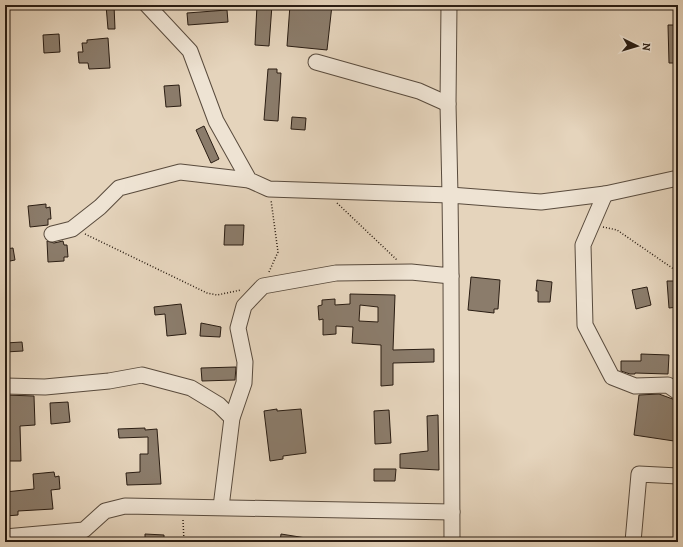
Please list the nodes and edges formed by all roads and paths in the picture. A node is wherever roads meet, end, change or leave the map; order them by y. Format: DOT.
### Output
graph roads {
  1 [pos="449,5"];
  2 [pos="153,8"];
  3 [pos="316,62"];
  4 [pos="448,104"];
  5 [pos="678,178"];
  6 [pos="249,180"];
  7 [pos="269,189"];
  8 [pos="324,189"];
  9 [pos="605,194"];
  10 [pos="450,195"];
  11 [pos="592,225"];
  12 [pos="72,228"];
  13 [pos="52,234"];
  14 [pos="411,272"];
  15 [pos="678,272"];
  16 [pos="451,276"];
  17 [pos="263,286"];
  18 [pos="5,386"];
  19 [pos="678,392"];
  20 [pos="232,418"];
  21 [pos="678,476"];
  22 [pos="183,507"];
  23 [pos="221,507"];
  24 [pos="452,512"];
  25 [pos="5,537"];
  26 [pos="184,542"];
  27 [pos="452,542"];
  28 [pos="633,542"];
  1 -- 4 [label="street"];
  2 -- 6 [label="street"];
  3 -- 4 [label="street"];
  4 -- 10 [label="street"];
  5 -- 9 [label="street"];
  6 -- 7 [label="street"];
  6 -- 12 [label="street"];
  7 -- 8 [label="street"];
  7 -- 17 [label="path"];
  8 -- 10 [label="street"];
  8 -- 14 [label="path"];
  9 -- 10 [label="street"];
  9 -- 11 [label="street"];
  10 -- 16 [label="street"];
  11 -- 15 [label="path"];
  11 -- 19 [label="street"];
  12 -- 13 [label="street"];
  12 -- 17 [label="path"];
  14 -- 16 [label="street"];
  14 -- 17 [label="street"];
  16 -- 24 [label="street"];
  17 -- 20 [label="street"];
  18 -- 20 [label="street"];
  20 -- 23 [label="street"];
  21 -- 28 [label="street"];
  22 -- 23 [label="street"];
  22 -- 25 [label="street"];
  22 -- 26 [label="path"];
  23 -- 24 [label="street"];
  24 -- 27 [label="street"];
}
